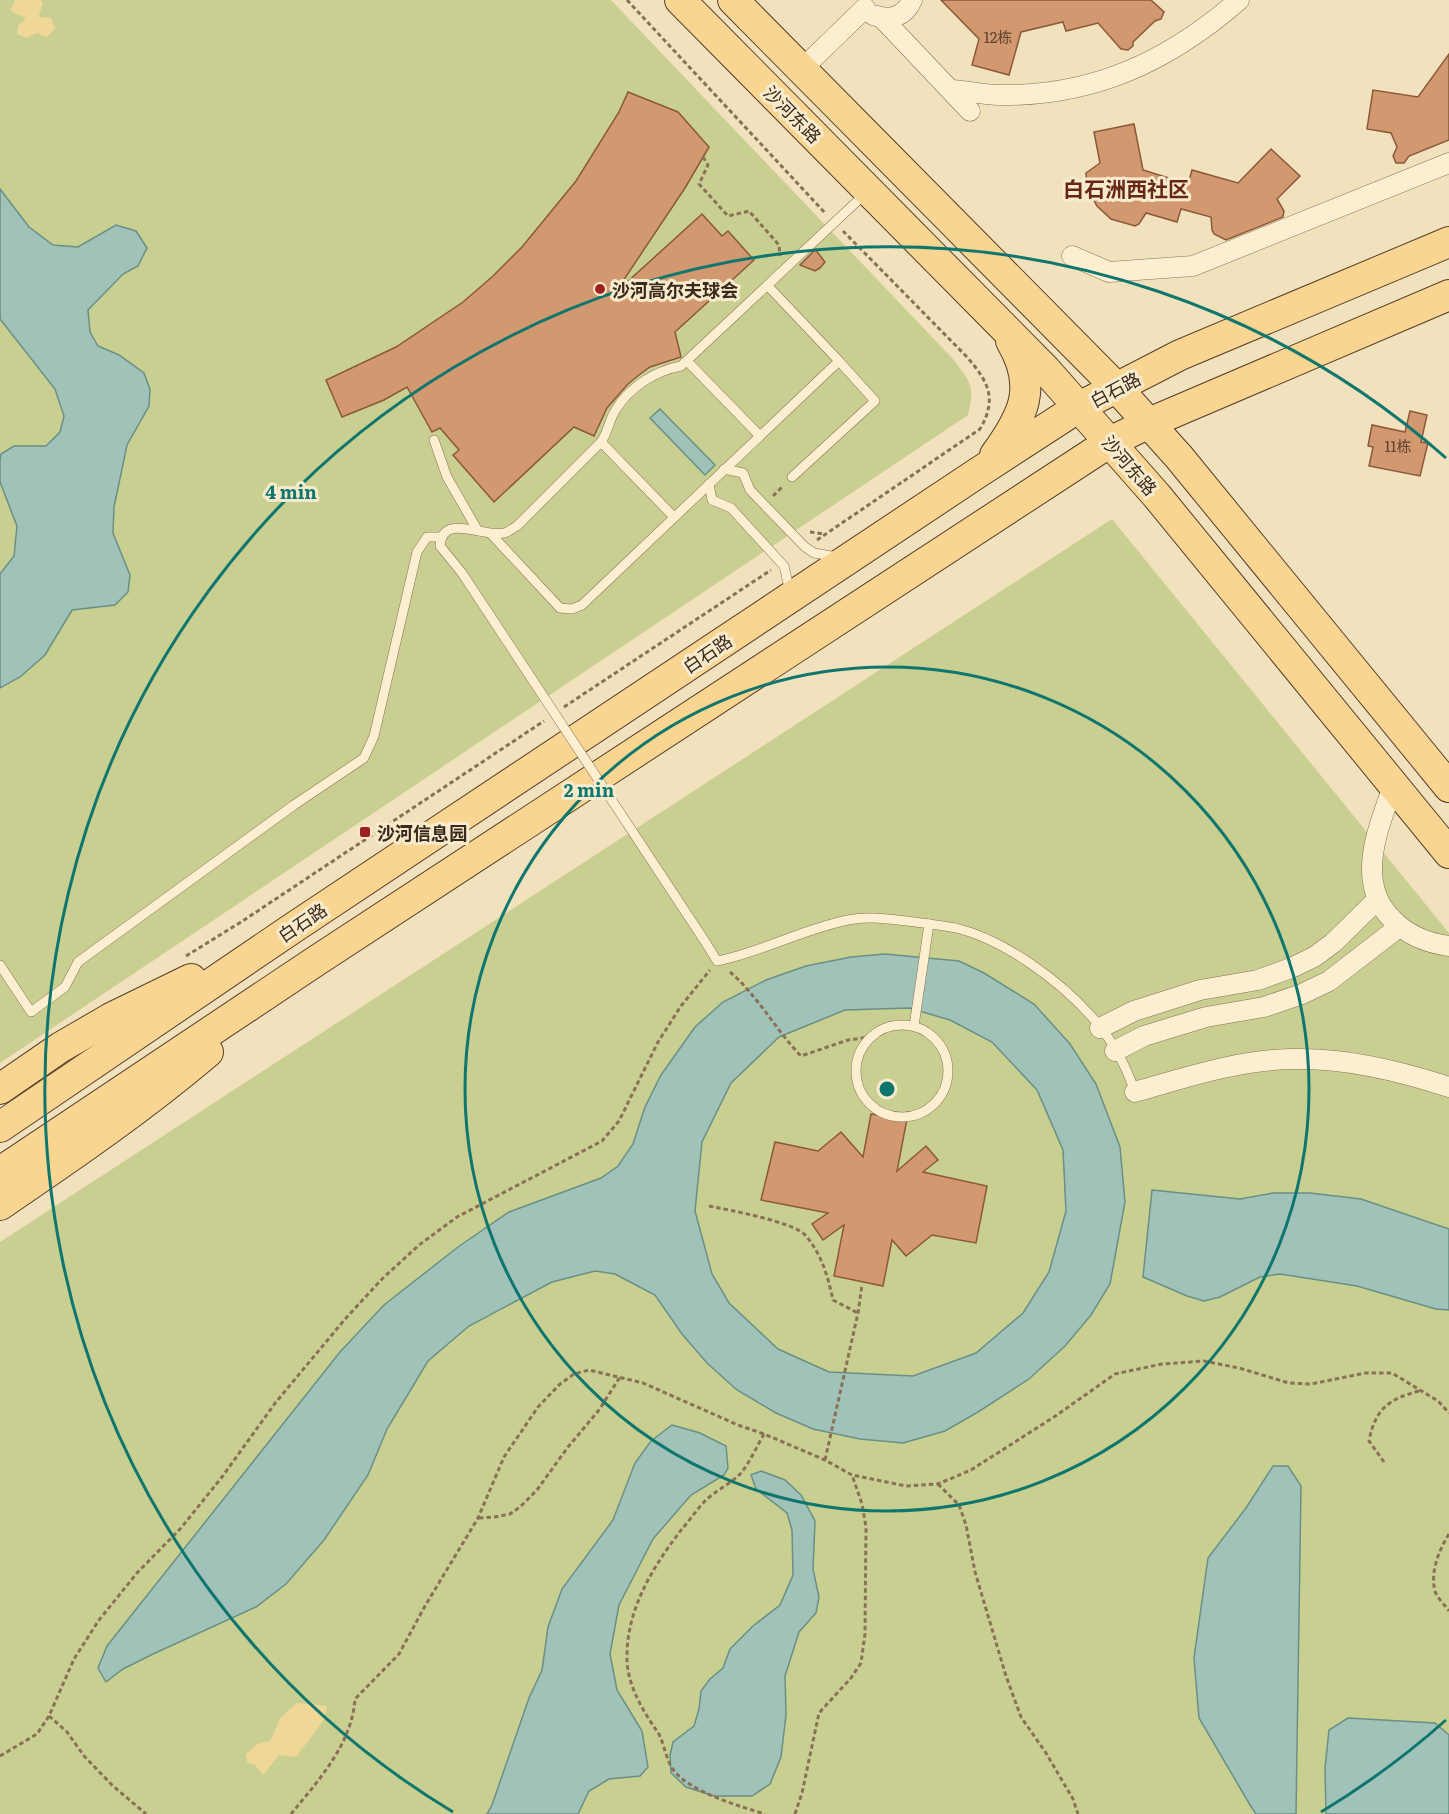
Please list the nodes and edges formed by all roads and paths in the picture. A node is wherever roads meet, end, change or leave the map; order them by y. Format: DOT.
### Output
graph roads {
  1 [pos="680,0"];
  2 [pos="733,0"];
  3 [pos="912,0"];
  4 [pos="1239,0"];
  5 [pos="862,4"];
  6 [pos="882,18"];
  7 [pos="802,69"];
  8 [pos="951,90"];
  9 [pos="970,111"];
  10 [pos="703,157"];
  11 [pos="1449,163"];
  12 [pos="868,191"];
  13 [pos="1449,242"];
  14 [pos="1071,256"];
  15 [pos="780,275"];
  16 [pos="768,286"];
  17 [pos="1449,295"];
  18 [pos="1000,323"];
  19 [pos="687,361"];
  20 [pos="839,361"];
  21 [pos="1117,388"];
  22 [pos="1079,408"];
  23 [pos="1149,423"];
  24 [pos="760,436"];
  25 [pos="434,440"];
  26 [pos="601,442"];
  27 [pos="1110,442"];
  28 [pos="724,469"];
  29 [pos="976,474"];
  30 [pos="792,477"];
  31 [pos="709,484"];
  32 [pos="769,500"];
  33 [pos="675,517"];
  34 [pos="478,531"];
  35 [pos="491,534"];
  36 [pos="441,537"];
  37 [pos="848,559"];
  38 [pos="791,597"];
  39 [pos="1394,784"];
  40 [pos="1449,787"];
  41 [pos="1449,853"];
  42 [pos="1377,900"];
  43 [pos="929,924"];
  44 [pos="1399,927"];
  45 [pos="293,928"];
  46 [pos="1449,946"];
  47 [pos="316,961"];
  48 [pos="717,961"];
  49 [pos="0,965"];
  50 [pos="914,1026"];
  51 [pos="1100,1028"];
  52 [pos="871,1037"];
  53 [pos="1115,1051"];
  54 [pos="1449,1087"];
  55 [pos="0,1089"];
  56 [pos="1135,1092"];
  57 [pos="0,1126"];
  58 [pos="0,1172"];
  59 [pos="0,1205"];
  60 [pos="709,1206"];
  61 [pos="862,1285"];
  62 [pos="858,1313"];
  63 [pos="620,1377"];
  64 [pos="1419,1391"];
  65 [pos="1449,1413"];
  66 [pos="764,1434"];
  67 [pos="825,1460"];
  68 [pos="1384,1462"];
  69 [pos="852,1475"];
  70 [pos="938,1484"];
  71 [pos="478,1518"];
  72 [pos="1449,1534"];
  73 [pos="1449,1611"];
  74 [pos="49,1716"];
  75 [pos="0,1756"];
  76 [pos="146,1814"];
  77 [pos="291,1814"];
  78 [pos="765,1814"];
  79 [pos="795,1814"];
  80 [pos="1078,1814"];
  1 -- 12 [label="main road, 沙河东路"];
  2 -- 7 [label="main road"];
  3 -- 6 [label="street"];
  4 -- 8 [label="street"];
  5 -- 6 [label="street"];
  5 -- 7 [label="street"];
  6 -- 8 [label="street"];
  7 -- 21 [label="main road"];
  8 -- 9 [label="street"];
  10 -- 15 [label="path"];
  11 -- 14 [label="street"];
  12 -- 15 [label="lane"];
  12 -- 18 [label="main road, 沙河东路"];
  13 -- 21 [label="main road, 白石路"];
  15 -- 16 [label="lane"];
  16 -- 19 [label="lane"];
  16 -- 20 [label="lane"];
  17 -- 23 [label="main road"];
  18 -- 22 [label="main road, 沙河东路"];
  18 -- 29 [label="main road"];
  19 -- 24 [label="lane"];
  19 -- 26 [label="lane"];
  20 -- 24 [label="lane"];
  20 -- 30 [label="lane"];
  21 -- 22 [label="main road, 白石路"];
  21 -- 23 [label="main road"];
  22 -- 27 [label="main road, 沙河东路"];
  22 -- 29 [label="main road, 白石路"];
  23 -- 27 [label="main road"];
  23 -- 40 [label="main road"];
  24 -- 28 [label="lane"];
  25 -- 34 [label="lane"];
  26 -- 33 [label="lane"];
  26 -- 35 [label="lane"];
  27 -- 39 [label="main road, 沙河东路"];
  27 -- 47 [label="main road"];
  28 -- 31 [label="lane"];
  28 -- 37 [label="lane"];
  29 -- 37 [label="main road, 白石路"];
  30 -- 32 [label="path"];
  31 -- 33 [label="lane"];
  31 -- 38 [label="lane"];
  33 -- 35 [label="lane"];
  34 -- 35 [label="lane"];
  34 -- 36 [label="lane"];
  36 -- 48 [label="lane, bridge"];
  36 -- 49 [label="lane"];
  37 -- 38 [label="main road, 白石路"];
  38 -- 45 [label="main road, 白石路"];
  39 -- 41 [label="main road, 沙河东路"];
  39 -- 42 [label="street"];
  42 -- 44 [label="street"];
  42 -- 51 [label="street"];
  43 -- 48 [label="lane"];
  43 -- 50 [label="lane"];
  43 -- 51 [label="lane"];
  44 -- 46 [label="street"];
  44 -- 53 [label="street"];
  45 -- 55 [label="main road"];
  45 -- 57 [label="main road, 白石路"];
  47 -- 58 [label="main road"];
  47 -- 59 [label="main road"];
  48 -- 52 [label="path"];
  48 -- 74 [label="path"];
  50 -- 52 [label="lane"];
  50 -- 52 [label="lane"];
  51 -- 53 [label="lane"];
  53 -- 56 [label="lane"];
  54 -- 56 [label="street"];
  60 -- 62 [label="path"];
  61 -- 62 [label="path"];
  62 -- 67 [label="path"];
  63 -- 66 [label="path"];
  63 -- 71 [label="path"];
  63 -- 71 [label="path"];
  64 -- 65 [label="path"];
  64 -- 68 [label="path"];
  64 -- 70 [label="path"];
  66 -- 67 [label="path"];
  66 -- 78 [label="path"];
  67 -- 69 [label="path"];
  69 -- 70 [label="path"];
  69 -- 79 [label="path"];
  70 -- 80 [label="path"];
  71 -- 77 [label="path"];
  72 -- 73 [label="path"];
  74 -- 75 [label="path"];
  74 -- 76 [label="path"];
}
